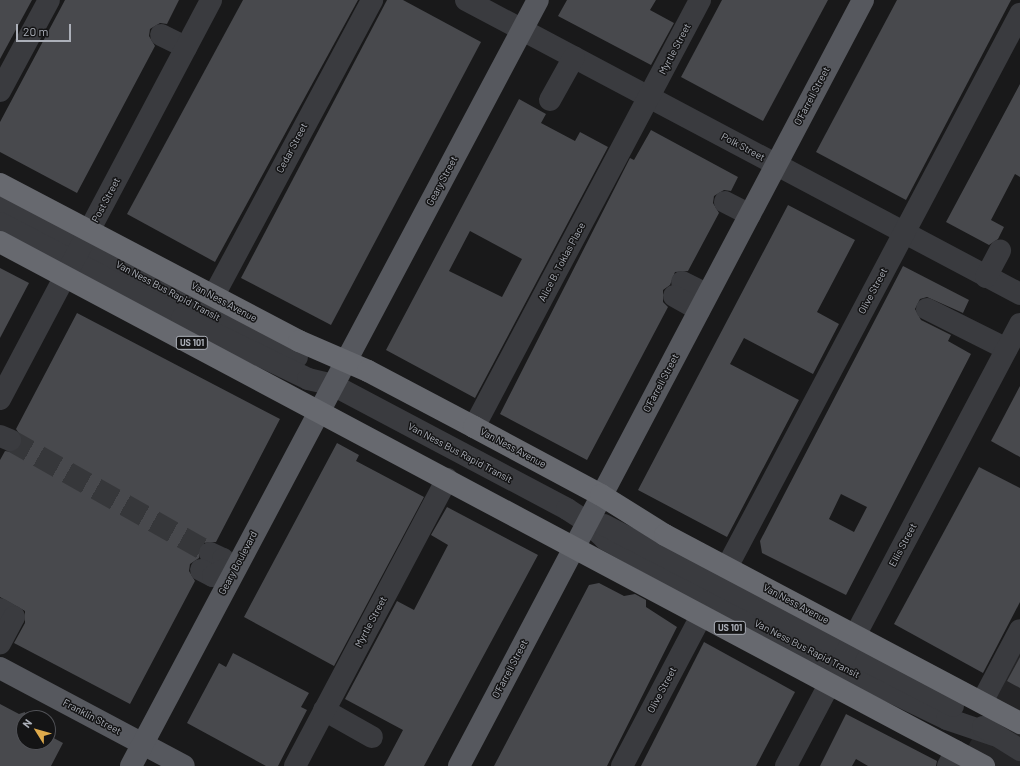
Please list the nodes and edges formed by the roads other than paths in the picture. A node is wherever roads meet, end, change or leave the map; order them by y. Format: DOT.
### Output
graph roads {
  1 [pos="49,0"];
  2 [pos="211,0"];
  3 [pos="372,0"];
  4 [pos="466,0"];
  5 [pos="538,0"];
  6 [pos="700,0"];
  7 [pos="863,0"];
  8 [pos="1020,14"];
  9 [pos="522,30"];
  10 [pos="160,36"];
  11 [pos="186,47"];
  12 [pos="574,57"];
  13 [pos="0,91"];
  14 [pos="649,97"];
  15 [pos="550,100"];
  16 [pos="776,165"];
  17 [pos="0,184"];
  18 [pos="0,202"];
  19 [pos="725,202"];
  20 [pos="750,215"];
  21 [pos="0,223"];
  22 [pos="904,233"];
  23 [pos="0,242"];
  24 [pos="1000,251"];
  25 [pos="77,253"];
  26 [pos="986,276"];
  27 [pos="678,289"];
  28 [pos="1020,294"];
  29 [pos="213,296"];
  30 [pos="703,302"];
  31 [pos="927,309"];
  32 [pos="1020,324"];
  33 [pos="1007,349"];
  34 [pos="346,361"];
  35 [pos="333,385"];
  36 [pos="1,396"];
  37 [pos="318,410"];
  38 [pos="474,427"];
  39 [pos="447,479"];
  40 [pos="601,495"];
  41 [pos="587,522"];
  42 [pos="574,546"];
  43 [pos="205,561"];
  44 [pos="727,568"];
  45 [pos="228,573"];
  46 [pos="0,609"];
  47 [pos="702,614"];
  48 [pos="1020,630"];
  49 [pos="0,643"];
  50 [pos="843,658"];
  51 [pos="0,668"];
  52 [pos="982,702"];
  53 [pos="324,710"];
  54 [pos="1020,723"];
  55 [pos="372,737"];
  56 [pos="143,744"];
  57 [pos="1020,750"];
  58 [pos="952,758"];
  59 [pos="131,766"];
  60 [pos="184,766"];
  61 [pos="295,766"];
  62 [pos="459,766"];
  63 [pos="622,766"];
  64 [pos="786,766"];
  65 [pos="984,766"];
  1 -- 13 [label="street"];
  2 -- 11 [label="street, Post Street"];
  3 -- 29 [label="street, Cedar Street"];
  4 -- 9 [label="street, Polk Street"];
  5 -- 9 [label="main road, Geary Street"];
  6 -- 14 [label="street, Myrtle Street"];
  7 -- 16 [label="main road, O'Farrell Street"];
  8 -- 22 [label="street, Olive Street"];
  9 -- 12 [label="street, Polk Street"];
  9 -- 34 [label="main road, Geary Street"];
  10 -- 11 [label="street"];
  11 -- 25 [label="street, Post Street"];
  12 -- 14 [label="street, Polk Street"];
  12 -- 15 [label="street"];
  14 -- 16 [label="street, Polk Street"];
  14 -- 38 [label="street, Alice B. Toklas Place"];
  16 -- 20 [label="main road, O'Farrell Street"];
  16 -- 22 [label="street, Polk Street"];
  17 -- 25 [label="highway, Van Ness Avenue / US 101"];
  18 -- 25 [label="street, Van Ness Bus Rapid Transit"];
  19 -- 20 [label="street"];
  20 -- 30 [label="main road, O'Farrell Street"];
  21 -- 25 [label="street, Van Ness Bus Rapid Transit"];
  22 -- 26 [label="street, Polk Street"];
  22 -- 44 [label="street, Olive Street"];
  23 -- 25 [label="highway, Van Ness Avenue / US 101"];
  24 -- 26 [label="street"];
  25 -- 29 [label="highway, Van Ness Avenue / US 101"];
  25 -- 35 [label="street, Van Ness Bus Rapid Transit"];
  25 -- 36 [label="street, Post Street"];
  25 -- 37 [label="highway, Van Ness Avenue / US 101"];
  26 -- 28 [label="street, Polk Street"];
  27 -- 30 [label="street"];
  29 -- 34 [label="highway, Van Ness Avenue / US 101"];
  30 -- 40 [label="main road, O'Farrell Street"];
  31 -- 33 [label="street"];
  32 -- 33 [label="street, Ellis Street"];
  33 -- 50 [label="street, Ellis Street"];
  34 -- 35 [label="main road, Geary Boulevard"];
  34 -- 38 [label="highway, Van Ness Avenue / US 101"];
  35 -- 37 [label="main road, Geary Boulevard"];
  35 -- 41 [label="street, Van Ness Bus Rapid Transit"];
  37 -- 39 [label="highway, Van Ness Avenue / US 101"];
  37 -- 45 [label="main road, Geary Boulevard"];
  38 -- 40 [label="highway, Van Ness Avenue / US 101"];
  39 -- 42 [label="highway, Van Ness Avenue / US 101"];
  39 -- 53 [label="street, Myrtle Street"];
  40 -- 41 [label="main road, O'Farrell Street"];
  40 -- 44 [label="highway, Van Ness Avenue / US 101"];
  41 -- 42 [label="main road, O'Farrell Street"];
  41 -- 50 [label="street, Van Ness Bus Rapid Transit"];
  42 -- 47 [label="highway, Van Ness Avenue / US 101"];
  42 -- 62 [label="main road, O'Farrell Street"];
  43 -- 45 [label="street"];
  44 -- 50 [label="highway, Van Ness Avenue / US 101"];
  45 -- 56 [label="main road, Geary Boulevard"];
  46 -- 49 [label="street"];
  47 -- 50 [label="highway, Van Ness Avenue / US 101"];
  47 -- 63 [label="street, Olive Street"];
  48 -- 52 [label="street"];
  50 -- 52 [label="highway, Van Ness Avenue / US 101"];
  50 -- 57 [label="street, Van Ness Bus Rapid Transit"];
  50 -- 58 [label="highway, Van Ness Avenue / US 101"];
  50 -- 64 [label="street, Ellis Street"];
  51 -- 56 [label="main road, Franklin Street"];
  52 -- 54 [label="highway, Van Ness Avenue / US 101"];
  53 -- 55 [label="street"];
  53 -- 61 [label="street, Myrtle Street"];
  56 -- 59 [label="main road, Geary Boulevard"];
  56 -- 60 [label="main road, Franklin Street"];
  58 -- 65 [label="highway, Van Ness Avenue / US 101"];
}
